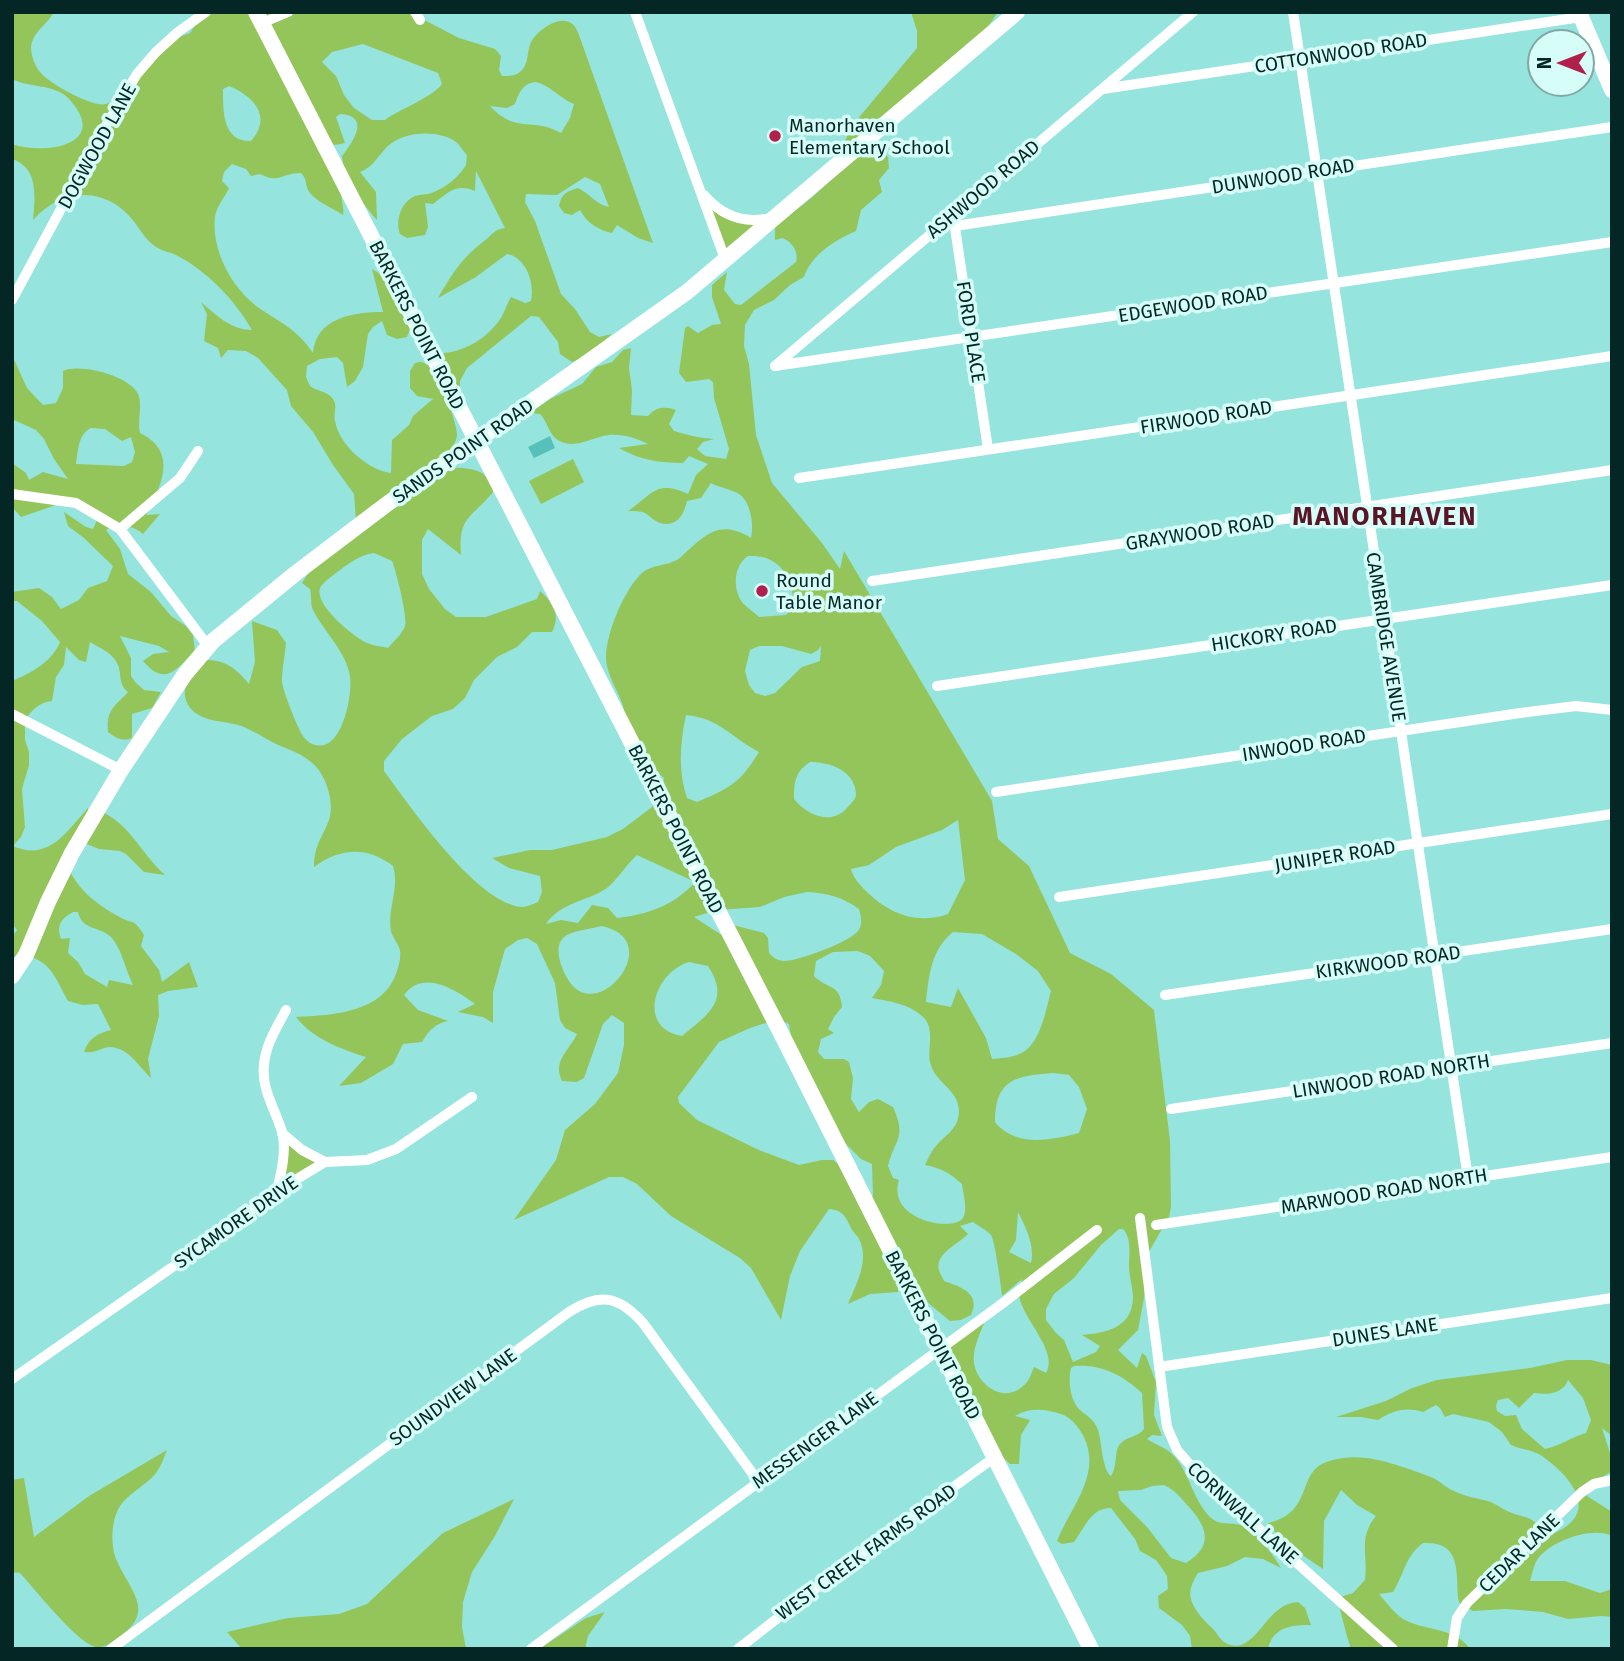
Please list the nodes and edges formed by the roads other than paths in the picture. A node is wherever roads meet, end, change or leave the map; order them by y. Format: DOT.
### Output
graph roads {
  1 [pos="206,12"];
  2 [pos="288,12"];
  3 [pos="635,12"];
  4 [pos="1017,12"];
  5 [pos="1193,12"];
  6 [pos="1293,12"];
  7 [pos="1580,15"];
  8 [pos="259,18"];
  9 [pos="1300,59"];
  10 [pos="1101,89"];
  11 [pos="1612,90"];
  12 [pos="1612,127"];
  13 [pos="1316,171"];
  14 [pos="698,187"];
  15 [pos="774,218"];
  16 [pos="954,221"];
  17 [pos="1612,242"];
  18 [pos="725,259"];
  19 [pos="1333,283"];
  20 [pos="12,300"];
  21 [pos="971,338"];
  22 [pos="1612,356"];
  23 [pos="775,366"];
  24 [pos="1350,395"];
  25 [pos="477,441"];
  26 [pos="988,449"];
  27 [pos="198,451"];
  28 [pos="1612,470"];
  29 [pos="799,478"];
  30 [pos="12,494"];
  31 [pos="1367,507"];
  32 [pos="121,529"];
  33 [pos="872,582"];
  34 [pos="1612,585"];
  35 [pos="1384,619"];
  36 [pos="208,646"];
  37 [pos="937,686"];
  38 [pos="1612,710"];
  39 [pos="12,714"];
  40 [pos="1401,731"];
  41 [pos="121,770"];
  42 [pos="996,792"];
  43 [pos="1612,814"];
  44 [pos="1418,843"];
  45 [pos="1059,897"];
  46 [pos="1612,929"];
  47 [pos="1435,955"];
  48 [pos="12,976"];
  49 [pos="1165,995"];
  50 [pos="286,1010"];
  51 [pos="1612,1043"];
  52 [pos="1452,1067"];
  53 [pos="472,1097"];
  54 [pos="1171,1109"];
  55 [pos="282,1133"];
  56 [pos="1612,1157"];
  57 [pos="325,1162"];
  58 [pos="1468,1178"];
  59 [pos="276,1191"];
  60 [pos="1140,1218"];
  61 [pos="1156,1225"];
  62 [pos="1097,1230"];
  63 [pos="1612,1298"];
  64 [pos="939,1349"];
  65 [pos="1159,1367"];
  66 [pos="12,1379"];
  67 [pos="995,1457"];
  68 [pos="1612,1480"];
  69 [pos="758,1481"];
  70 [pos="111,1649"];
  71 [pos="531,1649"];
  72 [pos="738,1649"];
  73 [pos="1091,1649"];
  74 [pos="1393,1649"];
  75 [pos="1452,1649"];
  1 -- 20 [label="street, DOGWOOD LANE"];
  2 -- 8 [label="street"];
  3 -- 14 [label="street"];
  4 -- 15 [label="street, SANDS POINT ROAD"];
  5 -- 10 [label="street, ASHWOOD ROAD"];
  6 -- 9 [label="street, CAMBRIDGE AVENUE"];
  7 -- 9 [label="street, COTTONWOOD ROAD"];
  7 -- 11 [label="street"];
  8 -- 25 [label="street, BARKERS POINT ROAD"];
  9 -- 10 [label="street, COTTONWOOD ROAD"];
  9 -- 13 [label="street, CAMBRIDGE AVENUE"];
  10 -- 16 [label="street, ASHWOOD ROAD"];
  12 -- 13 [label="street, DUNWOOD ROAD"];
  13 -- 16 [label="street, DUNWOOD ROAD"];
  13 -- 19 [label="street, CAMBRIDGE AVENUE"];
  14 -- 15 [label="street"];
  14 -- 18 [label="street"];
  15 -- 18 [label="street, SANDS POINT ROAD"];
  16 -- 21 [label="street, FORD PLACE"];
  16 -- 23 [label="street, ASHWOOD ROAD"];
  17 -- 19 [label="street, EDGEWOOD ROAD"];
  18 -- 25 [label="street, SANDS POINT ROAD"];
  19 -- 21 [label="street, EDGEWOOD ROAD"];
  19 -- 24 [label="street, CAMBRIDGE AVENUE"];
  21 -- 23 [label="street, EDGEWOOD ROAD"];
  21 -- 26 [label="street, FORD PLACE"];
  22 -- 24 [label="street, FIRWOOD ROAD"];
  24 -- 26 [label="street, FIRWOOD ROAD"];
  24 -- 31 [label="street, CAMBRIDGE AVENUE"];
  25 -- 36 [label="street, SANDS POINT ROAD"];
  25 -- 64 [label="street, BARKERS POINT ROAD"];
  26 -- 29 [label="street, FIRWOOD ROAD"];
  27 -- 32 [label="street"];
  28 -- 31 [label="street, GRAYWOOD ROAD"];
  30 -- 32 [label="street"];
  31 -- 33 [label="street, GRAYWOOD ROAD"];
  31 -- 35 [label="street, CAMBRIDGE AVENUE"];
  32 -- 36 [label="street"];
  34 -- 35 [label="street, HICKORY ROAD"];
  35 -- 37 [label="street, HICKORY ROAD"];
  35 -- 40 [label="street, CAMBRIDGE AVENUE"];
  36 -- 41 [label="street, SANDS POINT ROAD"];
  38 -- 40 [label="street, INWOOD ROAD"];
  39 -- 41 [label="street"];
  40 -- 42 [label="street, INWOOD ROAD"];
  40 -- 44 [label="street, CAMBRIDGE AVENUE"];
  41 -- 48 [label="street, SANDS POINT ROAD"];
  43 -- 44 [label="street, JUNIPER ROAD"];
  44 -- 45 [label="street, JUNIPER ROAD"];
  44 -- 47 [label="street, CAMBRIDGE AVENUE"];
  46 -- 47 [label="street, KIRKWOOD ROAD"];
  47 -- 49 [label="street, KIRKWOOD ROAD"];
  47 -- 52 [label="street, CAMBRIDGE AVENUE"];
  50 -- 55 [label="street"];
  51 -- 52 [label="street, LINWOOD ROAD NORTH"];
  52 -- 54 [label="street, LINWOOD ROAD NORTH"];
  52 -- 58 [label="street, CAMBRIDGE AVENUE"];
  53 -- 57 [label="street, SYCAMORE DRIVE"];
  55 -- 57 [label="street"];
  55 -- 59 [label="street"];
  56 -- 58 [label="street, MARWOOD ROAD NORTH"];
  57 -- 59 [label="street, SYCAMORE DRIVE"];
  58 -- 61 [label="street, MARWOOD ROAD NORTH"];
  59 -- 66 [label="street, SYCAMORE DRIVE"];
  60 -- 65 [label="street, CORNWALL LANE"];
  62 -- 64 [label="street, MESSENGER LANE"];
  63 -- 65 [label="street, DUNES LANE"];
  64 -- 67 [label="street, BARKERS POINT ROAD"];
  64 -- 69 [label="street, MESSENGER LANE"];
  65 -- 74 [label="street, CORNWALL LANE"];
  67 -- 72 [label="street, WEST CREEK FARMS ROAD"];
  67 -- 73 [label="street, BARKERS POINT ROAD"];
  68 -- 75 [label="street, CEDAR LANE"];
  69 -- 70 [label="street, SOUNDVIEW LANE"];
  69 -- 71 [label="street, MESSENGER LANE"];
}
